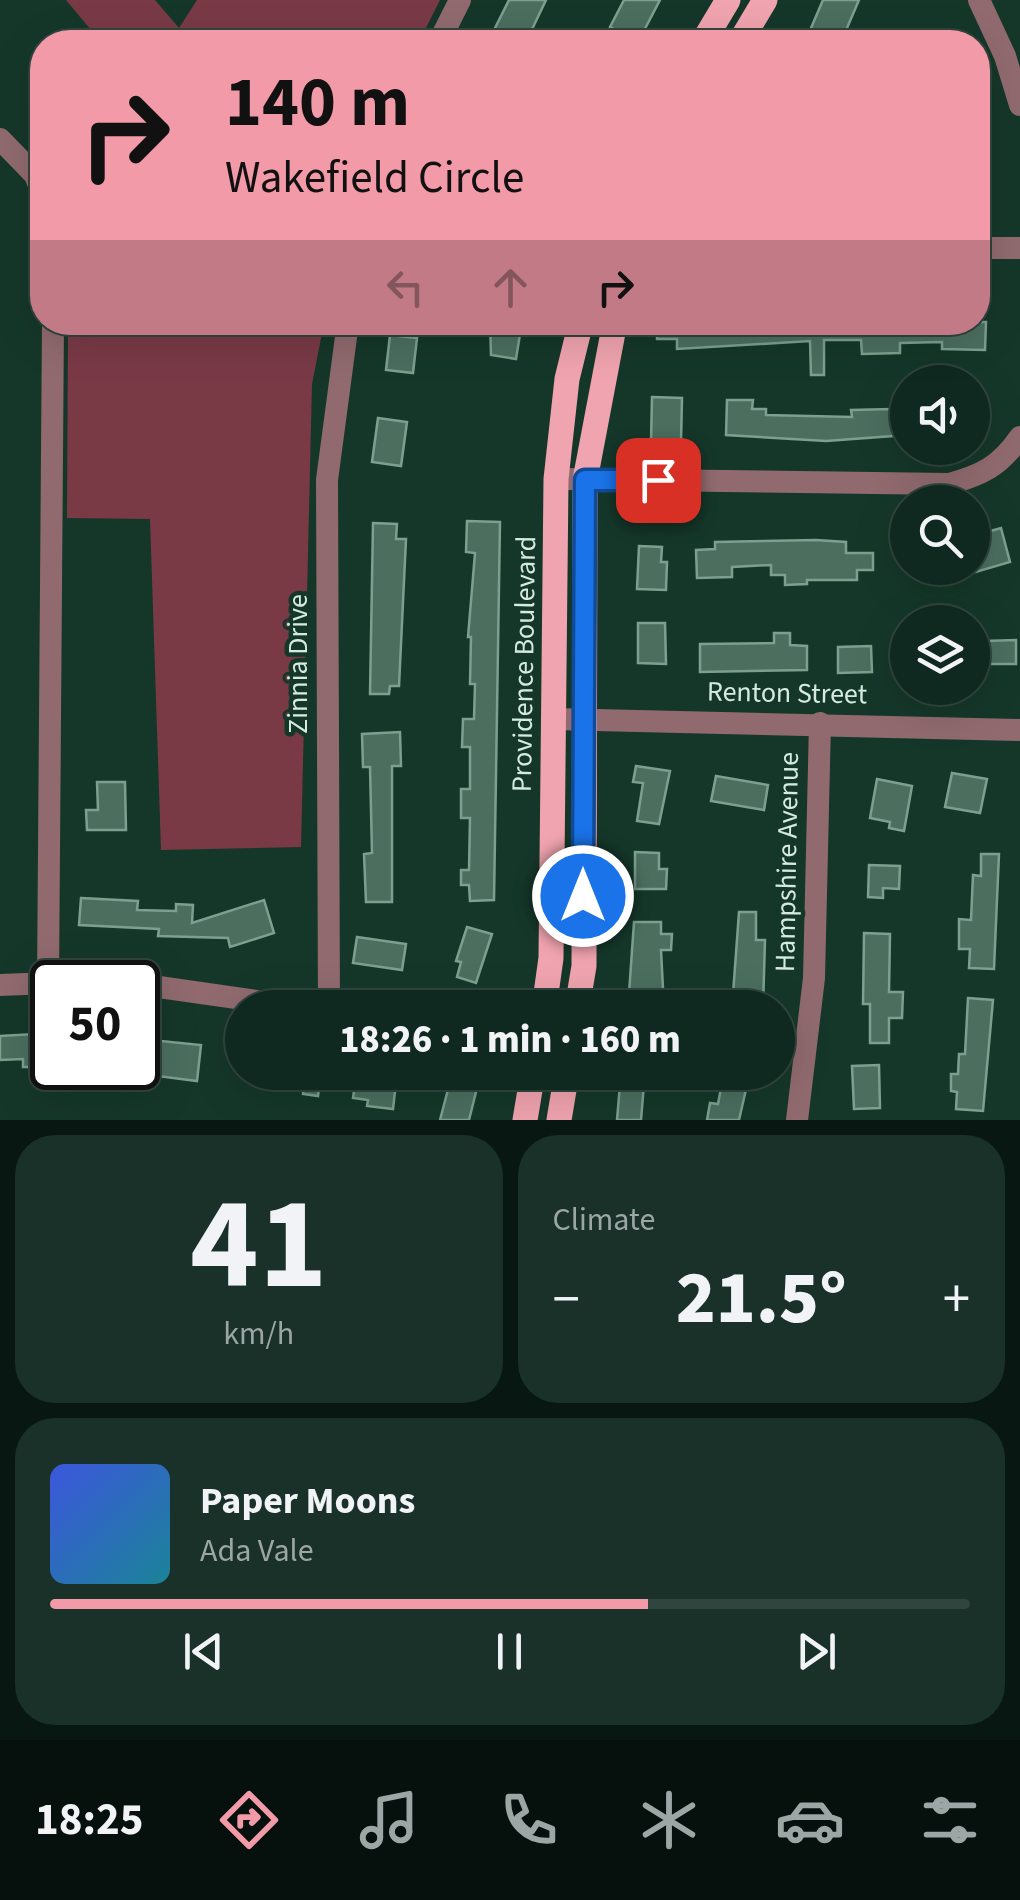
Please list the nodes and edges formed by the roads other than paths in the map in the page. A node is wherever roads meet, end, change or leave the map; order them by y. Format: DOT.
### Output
graph roads {
  1 [pos="460,0"];
  2 [pos="728,0"];
  3 [pos="765,0"];
  4 [pos="979,0"];
  5 [pos="444,30"];
  6 [pos="709,30"];
  7 [pos="747,30"];
  8 [pos="1020,105"];
  9 [pos="0,138"];
  10 [pos="30,171"];
  11 [pos="990,248"];
  12 [pos="1020,248"];
  13 [pos="53,335"];
  14 [pos="346,335"];
  15 [pos="578,335"];
  16 [pos="613,335"];
  17 [pos="1020,437"];
  18 [pos="556,478"];
  19 [pos="585,480"];
  20 [pos="554,718"];
  21 [pos="582,719"];
  22 [pos="820,724"];
  23 [pos="1020,730"];
  24 [pos="56,960"];
  25 [pos="30,983"];
  26 [pos="0,984"];
  27 [pos="160,987"];
  28 [pos="329,990"];
  29 [pos="547,990"];
  30 [pos="580,990"];
  31 [pos="225,996"];
  32 [pos="530,1090"];
  33 [pos="564,1090"];
  34 [pos="525,1120"];
  35 [pos="558,1120"];
  36 [pos="797,1120"];
  1 -- 5 [label="street"];
  2 -- 6 [label="main road"];
  3 -- 7 [label="main road"];
  4 -- 8 [label="street"];
  9 -- 10 [label="street"];
  11 -- 12 [label="street"];
  13 -- 24 [label="street"];
  14 -- 28 [label="street, Zinnia Drive"];
  15 -- 18 [label="main road, Providence Boulevard"];
  16 -- 19 [label="main road"];
  17 -- 19 [label="street"];
  18 -- 19 [label="street"];
  18 -- 20 [label="main road, Providence Boulevard"];
  19 -- 21 [label="main road"];
  20 -- 21 [label="street, Renton Street"];
  20 -- 29 [label="main road, Providence Boulevard"];
  21 -- 22 [label="street, Renton Street"];
  21 -- 30 [label="main road"];
  22 -- 23 [label="street, Renton Street"];
  22 -- 36 [label="street, Hampshire Avenue"];
  25 -- 26 [label="street"];
  27 -- 31 [label="street"];
  32 -- 34 [label="main road"];
  33 -- 35 [label="main road"];
}
